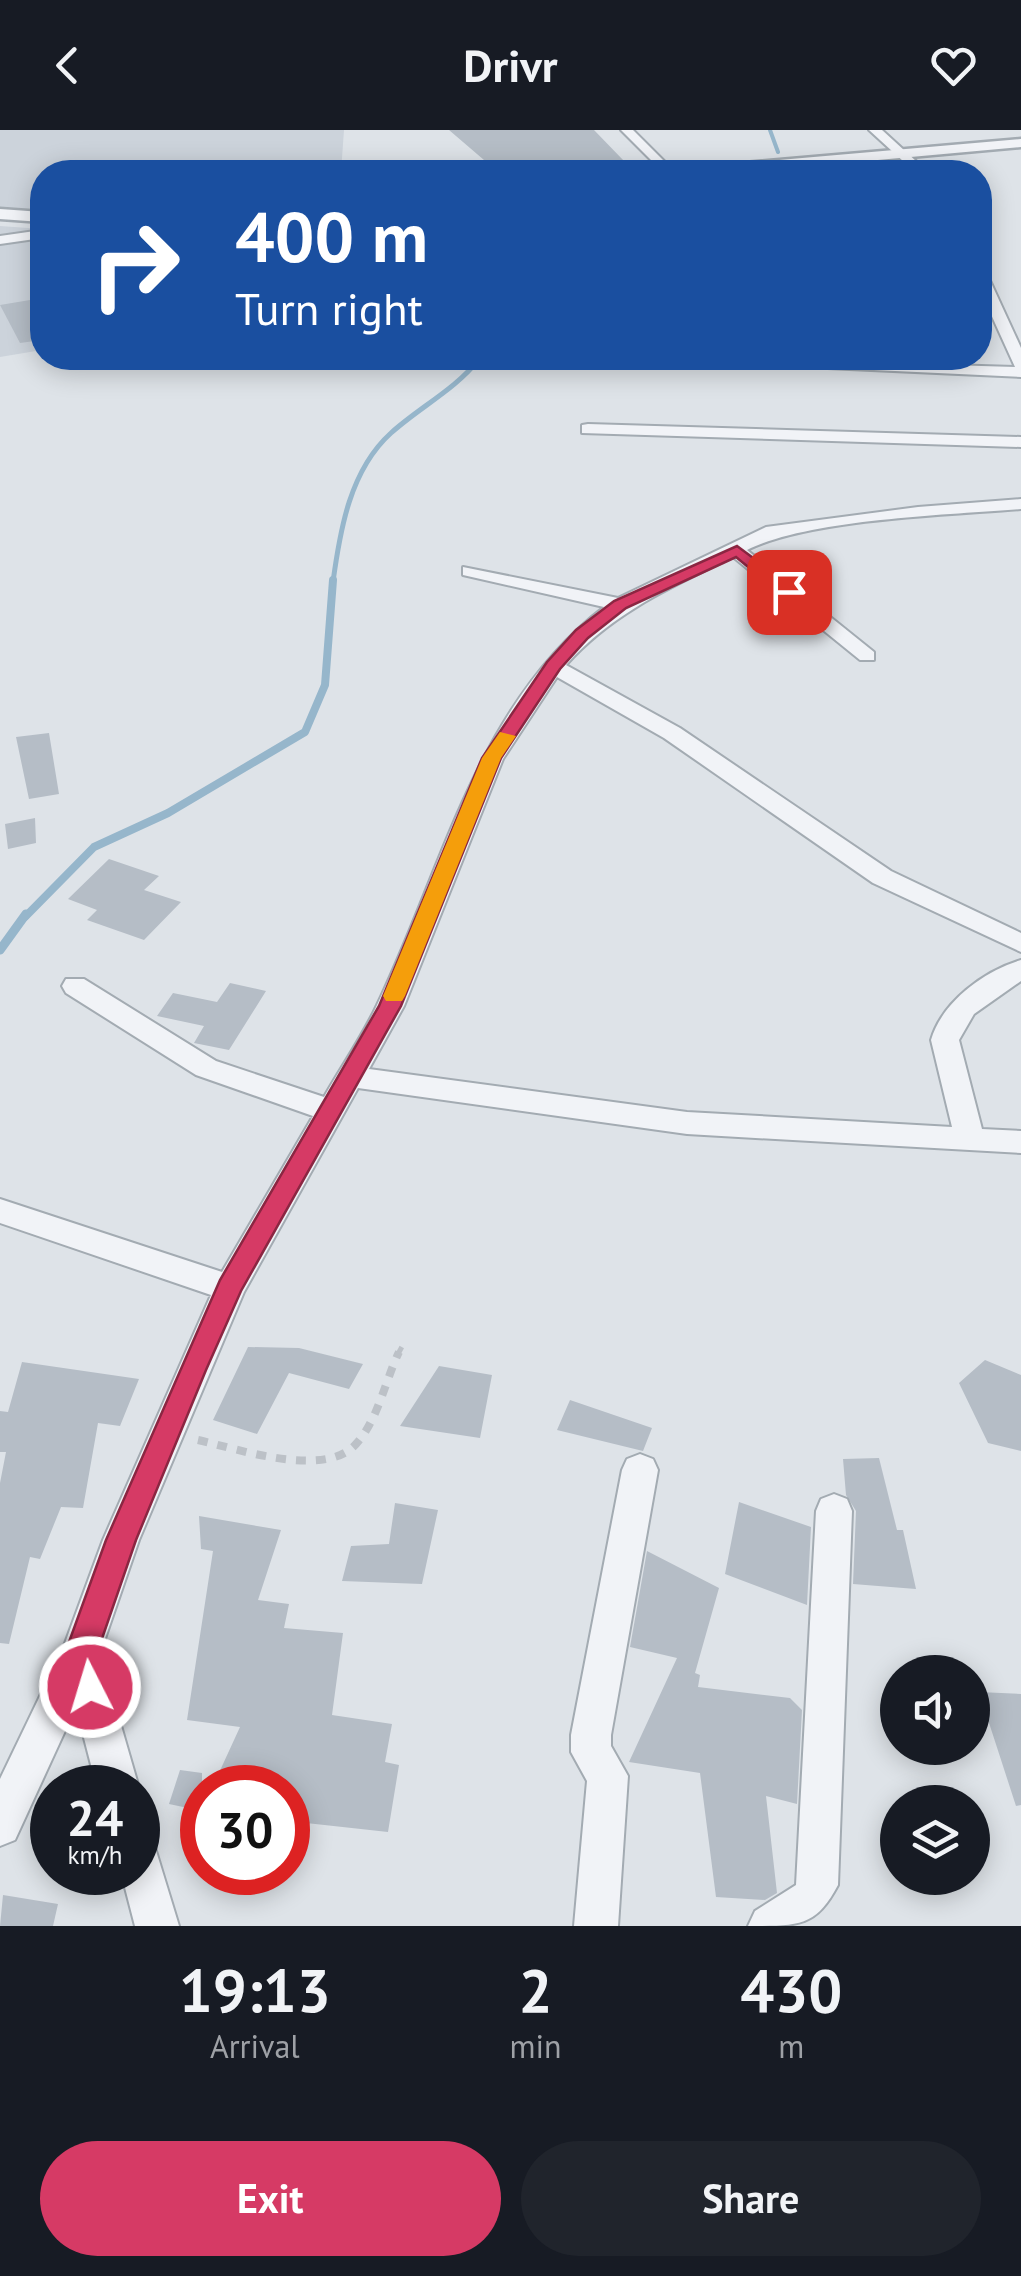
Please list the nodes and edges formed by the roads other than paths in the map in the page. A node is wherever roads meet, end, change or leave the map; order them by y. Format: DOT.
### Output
graph roads {
  1 [pos="627,130"];
  2 [pos="874,130"];
  3 [pos="1021,146"];
  4 [pos="904,157"];
  5 [pos="657,160"];
  6 [pos="863,160"];
  7 [pos="877,160"];
  8 [pos="908,160"];
  9 [pos="0,217"];
  10 [pos="30,220"];
  11 [pos="30,236"];
  12 [pos="0,240"];
  13 [pos="992,315"];
  14 [pos="992,367"];
  15 [pos="1021,368"];
  16 [pos="588,429"];
  17 [pos="1021,442"];
  18 [pos="1021,504"];
  19 [pos="737,550"];
  20 [pos="470,571"];
  21 [pos="620,605"];
  22 [pos="867,656"];
  23 [pos="553,666"];
  24 [pos="1021,943"];
  25 [pos="1021,969"];
  26 [pos="75,986"];
  27 [pos="352,1077"];
  28 [pos="332,1112"];
  29 [pos="969,1137"];
  30 [pos="1021,1142"];
  31 [pos="0,1211"];
  32 [pos="230,1288"];
  33 [pos="640,1470"];
  34 [pos="834,1511"];
  35 [pos="81,1653"];
  36 [pos="112,1765"];
  37 [pos="0,1825"];
  38 [pos="149,1895"];
  39 [pos="157,1926"];
  40 [pos="596,1926"];
  41 [pos="770,1926"];
  1 -- 5 [label="street"];
  2 -- 4 [label="street"];
  3 -- 4 [label="street"];
  4 -- 6 [label="street"];
  4 -- 7 [label="street"];
  4 -- 8 [label="street"];
  9 -- 10 [label="street"];
  11 -- 12 [label="street"];
  13 -- 15 [label="street"];
  14 -- 15 [label="street"];
  16 -- 17 [label="street"];
  18 -- 19 [label="street"];
  19 -- 21 [label="street"];
  19 -- 22 [label="street"];
  20 -- 21 [label="street"];
  21 -- 23 [label="street"];
  23 -- 24 [label="street"];
  23 -- 27 [label="street"];
  25 -- 29 [label="street"];
  26 -- 28 [label="street"];
  27 -- 28 [label="street"];
  27 -- 29 [label="street"];
  28 -- 32 [label="street"];
  29 -- 30 [label="street"];
  31 -- 32 [label="street"];
  32 -- 35 [label="street"];
  33 -- 40 [label="street"];
  34 -- 41 [label="street"];
  35 -- 36 [label="street"];
  35 -- 37 [label="street"];
  38 -- 39 [label="street"];
}
